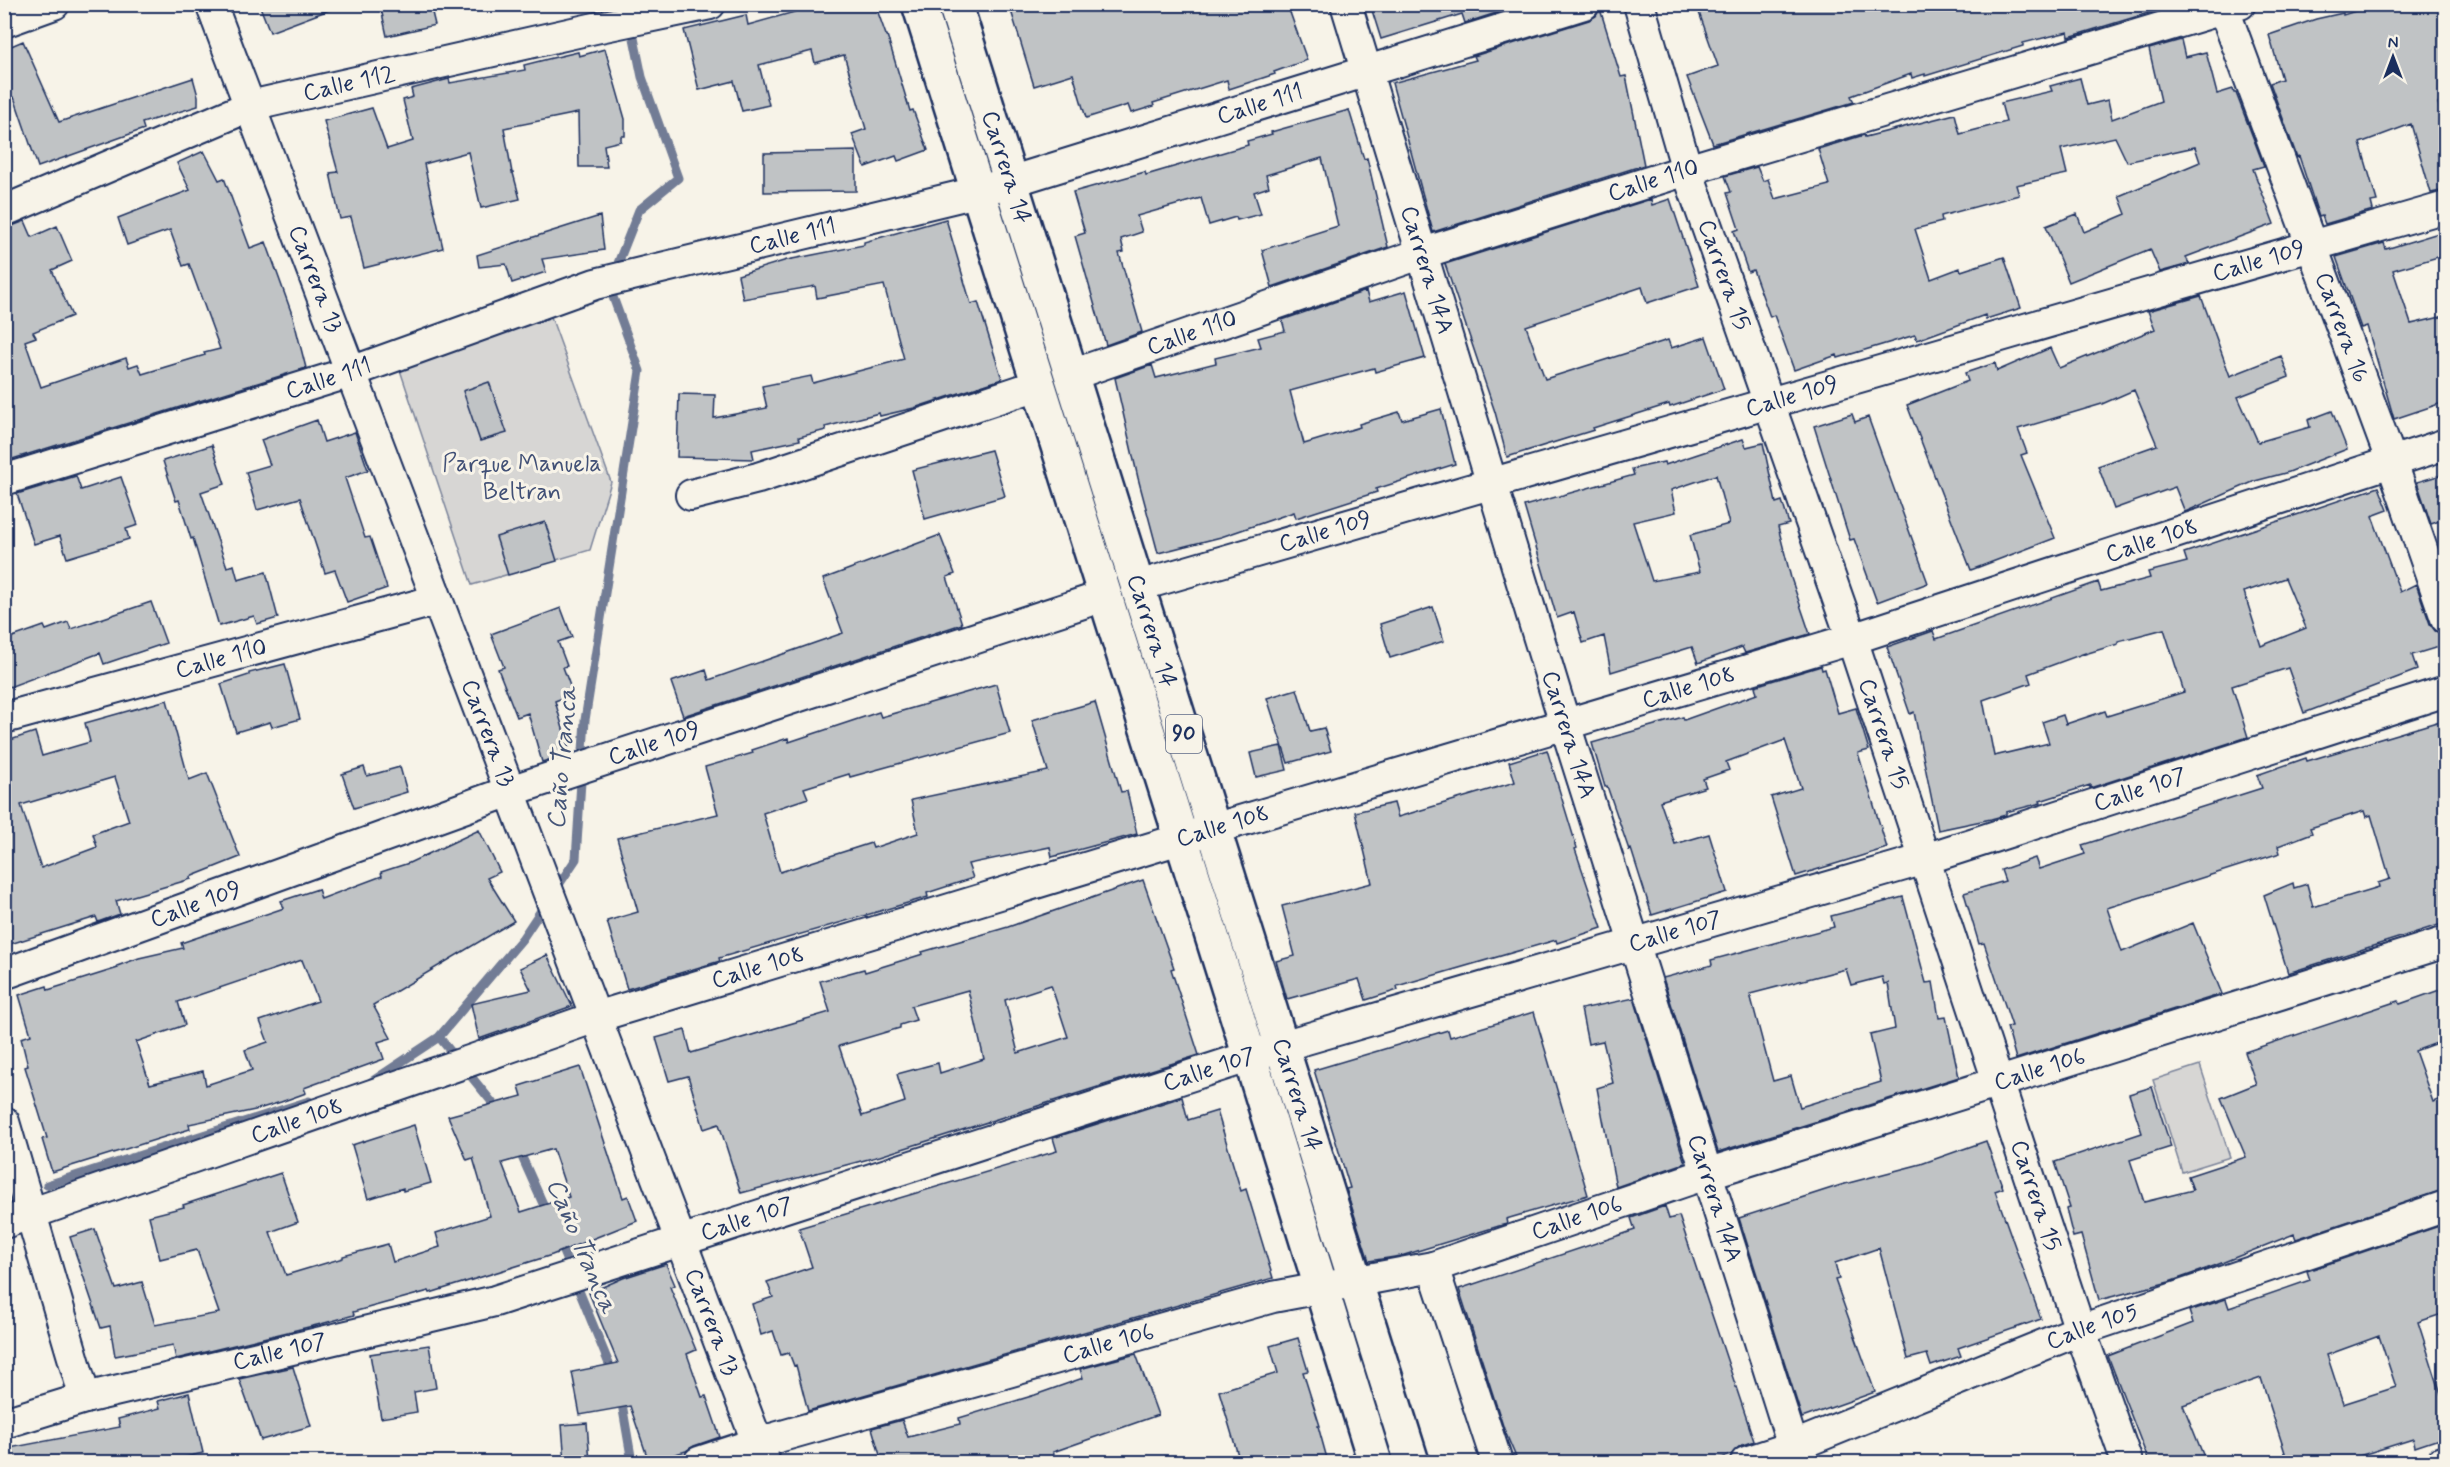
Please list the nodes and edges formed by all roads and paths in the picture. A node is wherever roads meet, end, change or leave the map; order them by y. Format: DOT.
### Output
graph roads {
  1 [pos="54,4"];
  2 [pos="212,4"];
  3 [pos="710,4"];
  4 [pos="919,4"];
  5 [pos="956,4"];
  6 [pos="1346,4"];
  7 [pos="1584,4"];
  8 [pos="1639,4"];
  9 [pos="2229,6"];
  10 [pos="4,22"];
  11 [pos="1367,71"];
  12 [pos="250,106"];
  13 [pos="1687,170"];
  14 [pos="1011,181"];
  15 [pos="977,192"];
  16 [pos="2445,207"];
  17 [pos="4,211"];
  18 [pos="2311,246"];
  19 [pos="1423,253"];
  20 [pos="351,372"];
  21 [pos="1071,375"];
  22 [pos="1038,385"];
  23 [pos="1769,403"];
  24 [pos="2445,444"];
  25 [pos="2391,460"];
  26 [pos="4,480"];
  27 [pos="1493,483"];
  28 [pos="691,495"];
  29 [pos="1137,586"];
  30 [pos="1104,596"];
  31 [pos="437,600"];
  32 [pos="2445,618"];
  33 [pos="1852,639"];
  34 [pos="2445,691"];
  35 [pos="4,718"];
  36 [pos="1565,724"];
  37 [pos="510,792"];
  38 [pos="1213,829"];
  39 [pos="1180,839"];
  40 [pos="1925,859"];
  41 [pos="2445,942"];
  42 [pos="1634,943"];
  43 [pos="4,974"];
  44 [pos="596,1017"];
  45 [pos="1281,1046"];
  46 [pos="1250,1057"];
  47 [pos="1999,1082"];
  48 [pos="4,1122"];
  49 [pos="1706,1174"];
  50 [pos="2445,1206"];
  51 [pos="17,1219"];
  52 [pos="681,1241"];
  53 [pos="1433,1267"];
  54 [pos="1355,1282"];
  55 [pos="1319,1288"];
  56 [pos="2080,1330"];
  57 [pos="85,1398"];
  58 [pos="4,1423"];
  59 [pos="761,1453"];
  60 [pos="1795,1455"];
  61 [pos="699,1462"];
  62 [pos="1375,1462"];
  63 [pos="1412,1462"];
  64 [pos="1497,1462"];
  65 [pos="1746,1462"];
  66 [pos="2127,1462"];
  1 -- 10 [label="street"];
  2 -- 12 [label="street, Carrera 13"];
  3 -- 12 [label="street, Calle 112"];
  4 -- 15 [label="main road, Carrera 14 / 90"];
  5 -- 14 [label="main road, Carrera 14 / 90"];
  6 -- 11 [label="street, Carrera 14A"];
  7 -- 11 [label="street, Calle 111"];
  8 -- 13 [label="street, Carrera 15"];
  9 -- 13 [label="street, Calle 110"];
  9 -- 18 [label="street, Carrera 16"];
  11 -- 14 [label="street, Calle 111"];
  11 -- 19 [label="street, Carrera 14A"];
  12 -- 17 [label="street, Calle 112"];
  12 -- 20 [label="street, Carrera 13"];
  13 -- 19 [label="street, Calle 110"];
  13 -- 23 [label="street, Carrera 15"];
  14 -- 15 [label="street, Calle 111"];
  14 -- 21 [label="main road, Carrera 14 / 90"];
  15 -- 20 [label="street, Calle 111"];
  15 -- 22 [label="main road, Carrera 14 / 90"];
  16 -- 18 [label="street, Calle 109"];
  18 -- 23 [label="street, Calle 109"];
  18 -- 25 [label="street, Carrera 16"];
  19 -- 21 [label="street, Calle 110"];
  19 -- 27 [label="street, Carrera 14A"];
  20 -- 26 [label="street, Calle 111"];
  20 -- 31 [label="street, Carrera 13"];
  21 -- 29 [label="main road, Carrera 14 / 90"];
  22 -- 28 [label="street"];
  22 -- 30 [label="main road, Carrera 14 / 90"];
  23 -- 27 [label="street, Calle 109"];
  23 -- 33 [label="street, Carrera 15"];
  24 -- 25 [label="street, Calle 108"];
  25 -- 32 [label="street, Carrera 16"];
  25 -- 33 [label="street, Calle 108"];
  27 -- 29 [label="street, Calle 109"];
  27 -- 36 [label="street, Carrera 14A"];
  29 -- 38 [label="main road, Carrera 14 / 90"];
  30 -- 37 [label="street, Calle 109"];
  30 -- 39 [label="main road, Carrera 14 / 90"];
  31 -- 35 [label="street, Calle 110"];
  31 -- 37 [label="street, Carrera 13"];
  33 -- 36 [label="street, Calle 108"];
  33 -- 40 [label="street, Carrera 15"];
  34 -- 40 [label="street, Calle 107"];
  36 -- 38 [label="street, Calle 108"];
  36 -- 42 [label="street, Carrera 14A"];
  37 -- 43 [label="street, Calle 109"];
  37 -- 44 [label="street, Carrera 13"];
  38 -- 39 [label="street, Calle 108"];
  38 -- 45 [label="main road, Carrera 14 / 90"];
  39 -- 44 [label="street, Calle 108"];
  39 -- 46 [label="main road, Carrera 14 / 90"];
  40 -- 42 [label="street, Calle 107"];
  40 -- 47 [label="street, Carrera 15"];
  41 -- 47 [label="street, Calle 106"];
  42 -- 45 [label="street, Calle 107"];
  42 -- 49 [label="street, Carrera 14A"];
  44 -- 51 [label="street, Calle 108"];
  44 -- 52 [label="street, Carrera 13"];
  45 -- 46 [label="street, Calle 107"];
  45 -- 54 [label="main road, Carrera 14 / 90"];
  46 -- 52 [label="street, Calle 107"];
  46 -- 55 [label="main road, Carrera 14 / 90"];
  47 -- 49 [label="street, Calle 106"];
  47 -- 56 [label="street, Carrera 15"];
  48 -- 51 [label="street"];
  49 -- 53 [label="street, Calle 106"];
  49 -- 60 [label="street, Carrera 14A"];
  50 -- 56 [label="street, Calle 105"];
  51 -- 57 [label="street"];
  52 -- 57 [label="street, Calle 107"];
  52 -- 59 [label="street, Carrera 13"];
  53 -- 54 [label="street, Calle 106"];
  53 -- 64 [label="street"];
  54 -- 55 [label="street, Calle 106"];
  54 -- 63 [label="main road, Carrera 14 / 90"];
  55 -- 59 [label="street, Calle 106"];
  55 -- 62 [label="main road, Carrera 14 / 90"];
  56 -- 60 [label="street, Calle 105"];
  56 -- 66 [label="street, Carrera 15"];
  57 -- 58 [label="street, Calle 107"];
  59 -- 61 [label="street, Calle 106"];
  60 -- 65 [label="street, Calle 105"];
}
